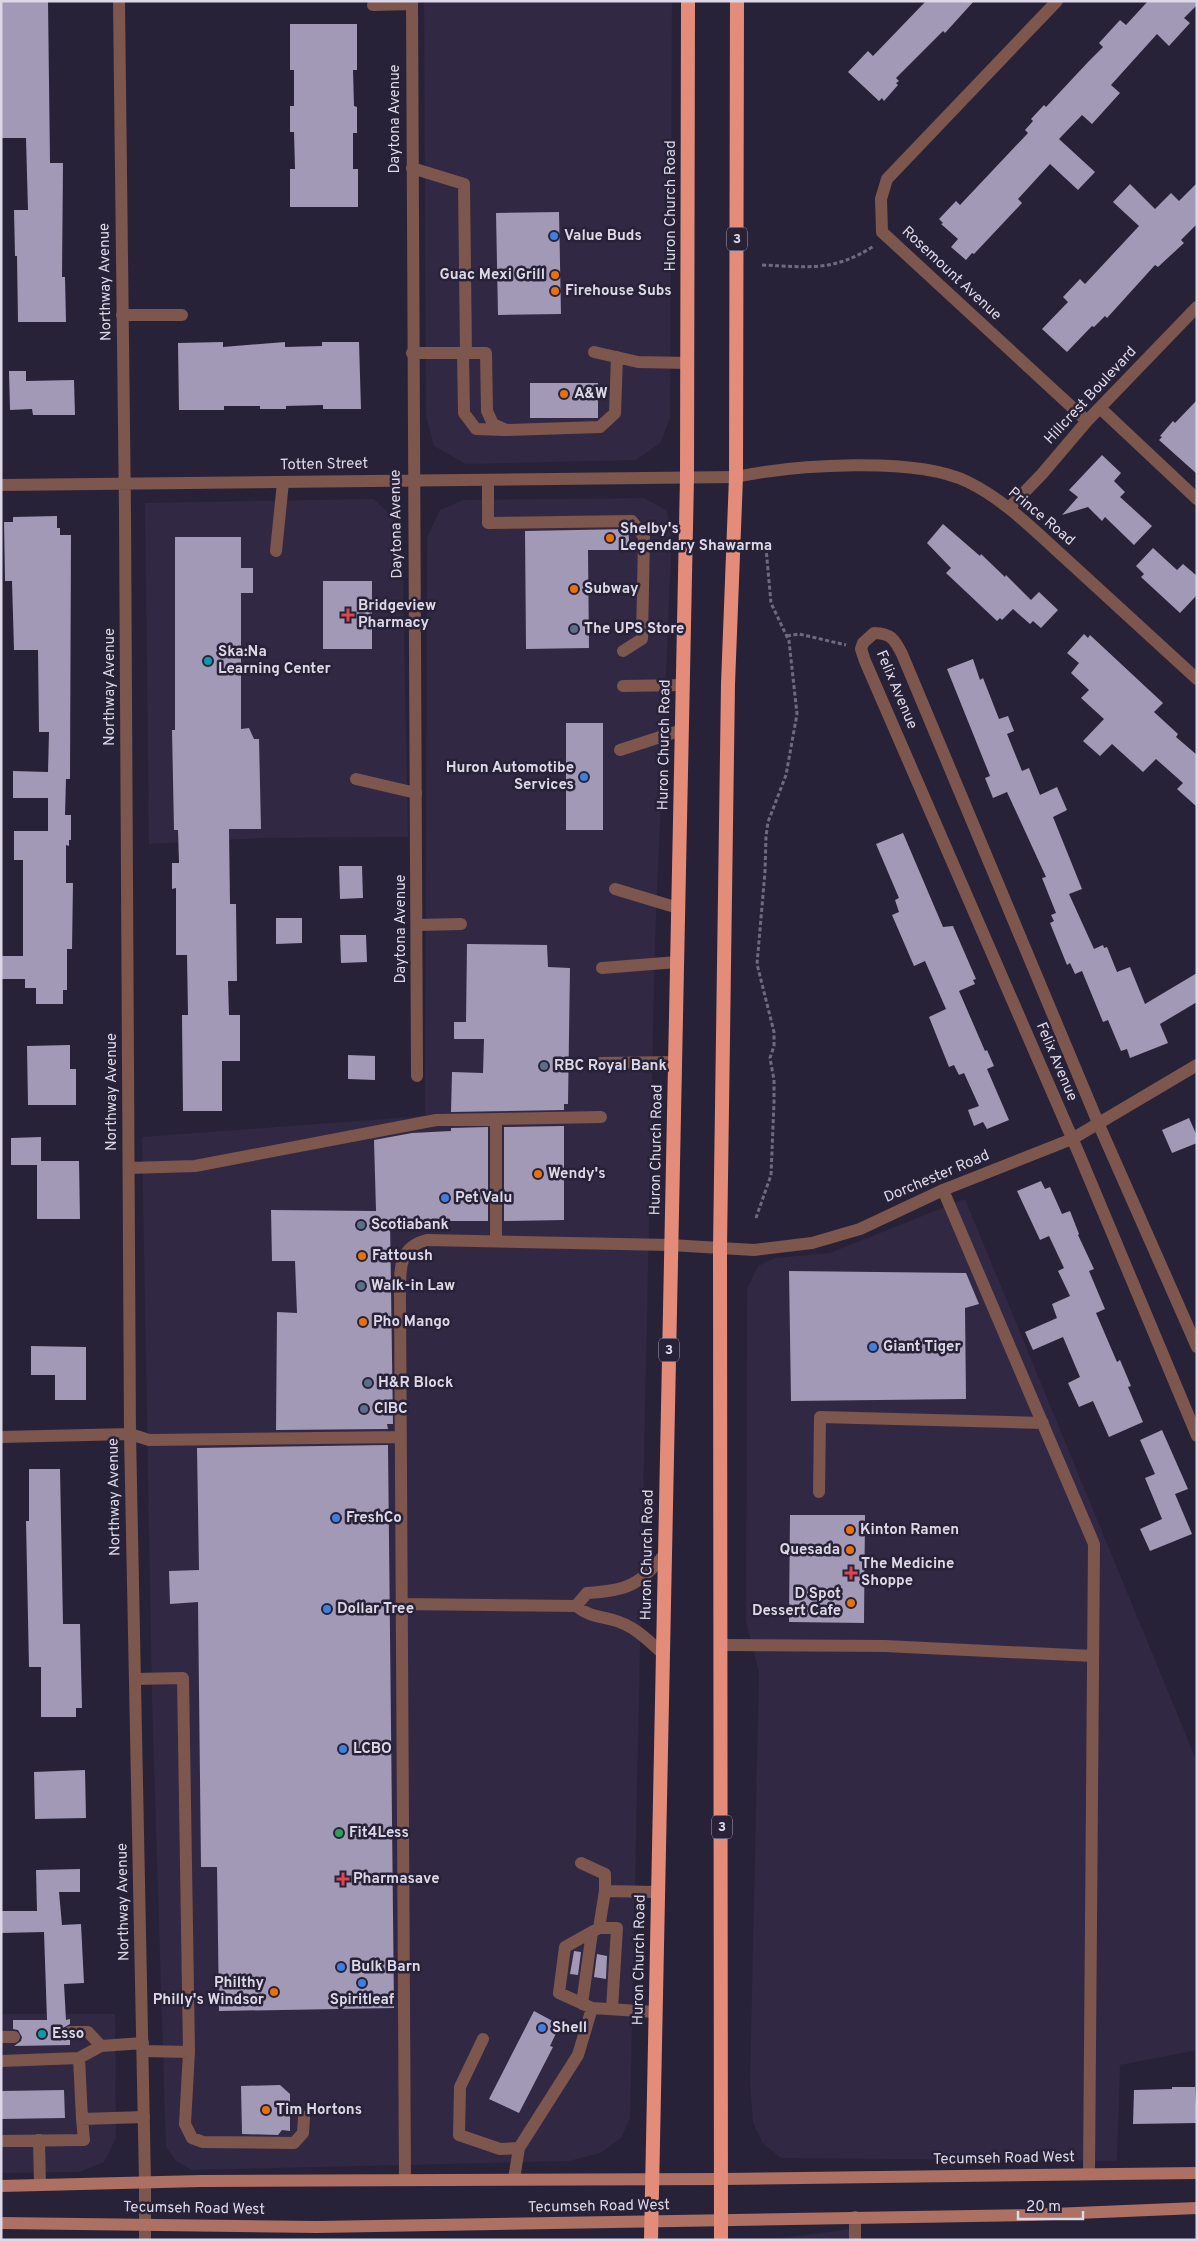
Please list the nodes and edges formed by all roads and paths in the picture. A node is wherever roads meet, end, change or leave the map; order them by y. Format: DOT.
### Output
graph roads {
  1 [pos="119,1"];
  2 [pos="688,1"];
  3 [pos="737,1"];
  4 [pos="1057,1"];
  5 [pos="412,2"];
  6 [pos="373,5"];
  7 [pos="412,168"];
  8 [pos="888,237"];
  9 [pos="762,265"];
  10 [pos="1197,307"];
  11 [pos="122,315"];
  12 [pos="182,315"];
  13 [pos="594,352"];
  14 [pos="412,353"];
  15 [pos="465,353"];
  16 [pos="616,357"];
  17 [pos="687,363"];
  18 [pos="1100,408"];
  19 [pos="1087,421"];
  20 [pos="506,430"];
  21 [pos="736,477"];
  22 [pos="687,478"];
  23 [pos="488,480"];
  24 [pos="412,481"];
  25 [pos="283,482"];
  26 [pos="124,484"];
  27 [pos="1,485"];
  28 [pos="1197,499"];
  29 [pos="1009,508"];
  30 [pos="766,548"];
  31 [pos="276,551"];
  32 [pos="787,636"];
  33 [pos="861,649"];
  34 [pos="623,651"];
  35 [pos="1197,679"];
  36 [pos="683,685"];
  37 [pos="623,686"];
  38 [pos="682,730"];
  39 [pos="620,750"];
  40 [pos="356,779"];
  41 [pos="416,793"];
  42 [pos="615,890"];
  43 [pos="678,908"];
  44 [pos="461,924"];
  45 [pos="417,925"];
  46 [pos="677,962"];
  47 [pos="602,968"];
  48 [pos="675,1062"];
  49 [pos="601,1063"];
  50 [pos="1197,1065"];
  51 [pos="417,1076"];
  52 [pos="600,1117"];
  53 [pos="496,1119"];
  54 [pos="1099,1125"];
  55 [pos="1072,1139"];
  56 [pos="129,1168"];
  57 [pos="943,1190"];
  58 [pos="756,1218"];
  59 [pos="496,1241"];
  60 [pos="670,1245"];
  61 [pos="720,1248"];
  62 [pos="1197,1347"];
  63 [pos="1042,1423"];
  64 [pos="130,1434"];
  65 [pos="1197,1436"];
  66 [pos="1,1437"];
  67 [pos="401,1437"];
  68 [pos="819,1492"];
  69 [pos="664,1555"];
  70 [pos="402,1604"];
  71 [pos="576,1606"];
  72 [pos="721,1645"];
  73 [pos="662,1653"];
  74 [pos="1093,1656"];
  75 [pos="136,1679"];
  76 [pos="581,1863"];
  77 [pos="605,1891"];
  78 [pos="658,1892"];
  79 [pos="596,1930"];
  80 [pos="587,2006"];
  81 [pos="612,2009"];
  82 [pos="655,2012"];
  83 [pos="70,2032"];
  84 [pos="483,2039"];
  85 [pos="101,2046"];
  86 [pos="143,2047"];
  87 [pos="188,2052"];
  88 [pos="79,2058"];
  89 [pos="1,2061"];
  90 [pos="304,2117"];
  91 [pos="144,2118"];
  92 [pos="82,2119"];
  93 [pos="39,2140"];
  94 [pos="1,2141"];
  95 [pos="519,2148"];
  96 [pos="1197,2173"];
  97 [pos="1089,2174"];
  98 [pos="651,2178"];
  99 [pos="514,2179"];
  100 [pos="405,2180"];
  101 [pos="722,2180"];
  102 [pos="145,2182"];
  103 [pos="40,2185"];
  104 [pos="1,2186"];
  105 [pos="1197,2208"];
  106 [pos="855,2217"];
  107 [pos="722,2221"];
  108 [pos="650,2222"];
  109 [pos="1,2223"];
  110 [pos="145,2224"];
  111 [pos="145,2240"];
  112 [pos="650,2240"];
  113 [pos="721,2240"];
  114 [pos="856,2240"];
  1 -- 11 [label="street, Northway Avenue"];
  2 -- 17 [label="highway, Huron Church Road / 3"];
  3 -- 21 [label="highway, 3"];
  4 -- 8 [label="street, Rosemount Avenue"];
  5 -- 6 [label="street"];
  5 -- 7 [label="street, Daytona Avenue"];
  7 -- 14 [label="street, Daytona Avenue"];
  7 -- 15 [label="street"];
  8 -- 9 [label="path"];
  8 -- 19 [label="street, Rosemount Avenue"];
  10 -- 18 [label="street, Hillcrest Boulevard"];
  11 -- 12 [label="street"];
  11 -- 26 [label="street, Northway Avenue"];
  13 -- 16 [label="street"];
  14 -- 15 [label="street"];
  14 -- 24 [label="street, Daytona Avenue"];
  15 -- 20 [label="street"];
  15 -- 20 [label="street"];
  16 -- 17 [label="street"];
  16 -- 20 [label="street"];
  17 -- 22 [label="highway, Huron Church Road / 3"];
  18 -- 19 [label="street, Hillcrest Boulevard"];
  18 -- 28 [label="street"];
  19 -- 29 [label="street, Hillcrest Boulevard"];
  21 -- 22 [label="street, Totten Street"];
  21 -- 29 [label="street, Prince Road"];
  21 -- 61 [label="highway, 3"];
  22 -- 23 [label="street, Totten Street"];
  22 -- 36 [label="highway, Huron Church Road / 3"];
  23 -- 24 [label="street, Totten Street"];
  23 -- 34 [label="street"];
  24 -- 25 [label="street, Totten Street"];
  24 -- 41 [label="street, Daytona Avenue"];
  25 -- 26 [label="street, Totten Street"];
  25 -- 31 [label="street"];
  26 -- 27 [label="street, Totten Street"];
  26 -- 56 [label="street, Northway Avenue"];
  29 -- 35 [label="street, Prince Road"];
  30 -- 32 [label="path"];
  32 -- 33 [label="path"];
  32 -- 58 [label="path"];
  33 -- 54 [label="street, Felix Avenue"];
  33 -- 55 [label="street, Felix Avenue"];
  36 -- 37 [label="street"];
  36 -- 38 [label="highway, Huron Church Road / 3"];
  38 -- 39 [label="street"];
  38 -- 43 [label="highway, Huron Church Road / 3"];
  40 -- 41 [label="street"];
  41 -- 45 [label="street, Daytona Avenue"];
  42 -- 43 [label="street"];
  43 -- 46 [label="highway, Huron Church Road / 3"];
  44 -- 45 [label="street"];
  45 -- 51 [label="street, Daytona Avenue"];
  46 -- 47 [label="street"];
  46 -- 48 [label="highway, Huron Church Road / 3"];
  48 -- 49 [label="street"];
  48 -- 60 [label="highway, Huron Church Road / 3"];
  50 -- 54 [label="street, Dorchester Road"];
  52 -- 53 [label="street"];
  53 -- 56 [label="street"];
  53 -- 59 [label="street"];
  54 -- 55 [label="street, Dorchester Road"];
  54 -- 62 [label="street, Felix Avenue"];
  55 -- 57 [label="street, Dorchester Road"];
  55 -- 65 [label="street, Felix Avenue"];
  56 -- 64 [label="street, Northway Avenue"];
  57 -- 61 [label="street, Dorchester Road"];
  57 -- 63 [label="street"];
  59 -- 60 [label="street, Dorchester Road"];
  59 -- 67 [label="street, Dorchester Road"];
  60 -- 61 [label="street, Dorchester Road"];
  60 -- 69 [label="highway, Huron Church Road / 3"];
  61 -- 72 [label="highway, 3"];
  63 -- 68 [label="street"];
  63 -- 74 [label="street"];
  64 -- 66 [label="street"];
  64 -- 67 [label="street"];
  64 -- 75 [label="street, Northway Avenue"];
  67 -- 70 [label="street, Dorchester Road"];
  69 -- 71 [label="street"];
  69 -- 73 [label="highway, Huron Church Road / 3"];
  70 -- 71 [label="street"];
  70 -- 100 [label="street, Dorchester Road"];
  71 -- 73 [label="street"];
  72 -- 74 [label="street"];
  72 -- 101 [label="highway, 3"];
  73 -- 78 [label="highway, Huron Church Road / 3"];
  74 -- 97 [label="street"];
  75 -- 86 [label="street, Northway Avenue"];
  75 -- 87 [label="street"];
  76 -- 77 [label="street"];
  77 -- 78 [label="street"];
  77 -- 79 [label="street"];
  78 -- 82 [label="highway, Huron Church Road / 3"];
  79 -- 80 [label="street"];
  79 -- 80 [label="street"];
  79 -- 81 [label="street"];
  80 -- 81 [label="street"];
  80 -- 95 [label="street"];
  81 -- 82 [label="street"];
  82 -- 98 [label="highway, Huron Church Road / 3"];
  83 -- 85 [label="street"];
  84 -- 95 [label="street"];
  85 -- 86 [label="street"];
  85 -- 88 [label="street"];
  86 -- 87 [label="street"];
  86 -- 91 [label="street, Northway Avenue"];
  87 -- 90 [label="street"];
  88 -- 89 [label="street"];
  88 -- 92 [label="street"];
  91 -- 92 [label="street"];
  91 -- 102 [label="street, Northway Avenue"];
  92 -- 93 [label="street"];
  93 -- 94 [label="street"];
  93 -- 103 [label="street"];
  95 -- 99 [label="street"];
  96 -- 97 [label="main road, Tecumseh Road West"];
  97 -- 101 [label="main road, Tecumseh Road West"];
  98 -- 99 [label="main road, Tecumseh Road West"];
  98 -- 101 [label="main road, Tecumseh Road West"];
  98 -- 108 [label="highway, Huron Church Road / 3"];
  99 -- 100 [label="main road, Tecumseh Road West"];
  100 -- 102 [label="main road, Tecumseh Road West"];
  101 -- 107 [label="highway, 3"];
  102 -- 103 [label="main road, Tecumseh Road West"];
  102 -- 110 [label="street, Northway Avenue"];
  103 -- 104 [label="main road, Tecumseh Road West"];
  105 -- 106 [label="main road, Tecumseh Road West"];
  106 -- 107 [label="main road, Tecumseh Road West"];
  106 -- 114 [label="street"];
  107 -- 108 [label="main road, Tecumseh Road West"];
  107 -- 113 [label="highway, 3"];
  108 -- 110 [label="main road, Tecumseh Road West"];
  108 -- 112 [label="highway, Huron Church Road / 3"];
  109 -- 110 [label="main road, Tecumseh Road West"];
  110 -- 111 [label="street, Northway Avenue"];
}
